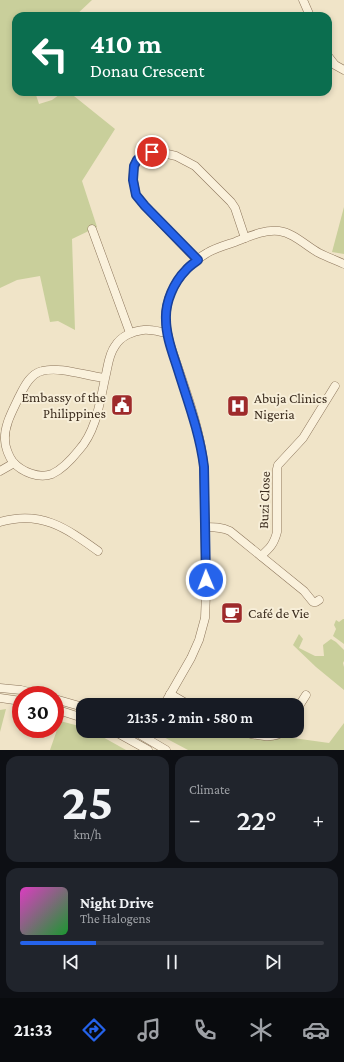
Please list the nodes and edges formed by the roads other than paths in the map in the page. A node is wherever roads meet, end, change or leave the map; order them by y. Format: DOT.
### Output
graph roads {
  1 [pos="303,0"];
  2 [pos="308,12"];
  3 [pos="332,61"];
  4 [pos="344,70"];
  5 [pos="92,229"];
  6 [pos="245,238"];
  7 [pos="198,260"];
  8 [pos="344,264"];
  9 [pos="130,333"];
  10 [pos="168,333"];
  11 [pos="105,378"];
  12 [pos="335,386"];
  13 [pos="14,463"];
  14 [pos="0,471"];
  15 [pos="0,522"];
  16 [pos="205,527"];
  17 [pos="98,551"];
  18 [pos="262,556"];
  19 [pos="319,600"];
  20 [pos="0,688"];
  21 [pos="12,689"];
  22 [pos="170,694"];
  23 [pos="306,695"];
  24 [pos="0,698"];
  25 [pos="168,698"];
  26 [pos="177,698"];
  27 [pos="304,698"];
  28 [pos="12,700"];
  29 [pos="64,701"];
  30 [pos="76,705"];
  31 [pos="64,712"];
  32 [pos="76,716"];
  33 [pos="127,738"];
  34 [pos="146,738"];
  35 [pos="152,738"];
  36 [pos="145,748"];
  37 [pos="166,750"];
  1 -- 2 [label="street"];
  3 -- 4 [label="street"];
  5 -- 9 [label="street"];
  6 -- 7 [label="street"];
  6 -- 7 [label="street"];
  6 -- 8 [label="street"];
  7 -- 10 [label="street"];
  9 -- 10 [label="street"];
  9 -- 11 [label="street"];
  10 -- 16 [label="street"];
  11 -- 13 [label="street"];
  11 -- 13 [label="street"];
  12 -- 18 [label="street, Buzi Close"];
  13 -- 14 [label="street"];
  15 -- 17 [label="street"];
  16 -- 18 [label="street"];
  16 -- 22 [label="street"];
  18 -- 19 [label="street"];
  20 -- 21 [label="street"];
  22 -- 25 [label="street"];
  22 -- 26 [label="street"];
  23 -- 27 [label="street"];
  24 -- 28 [label="street"];
  29 -- 30 [label="street"];
  31 -- 32 [label="street"];
  33 -- 36 [label="street"];
  34 -- 36 [label="street"];
  35 -- 37 [label="street"];
}
